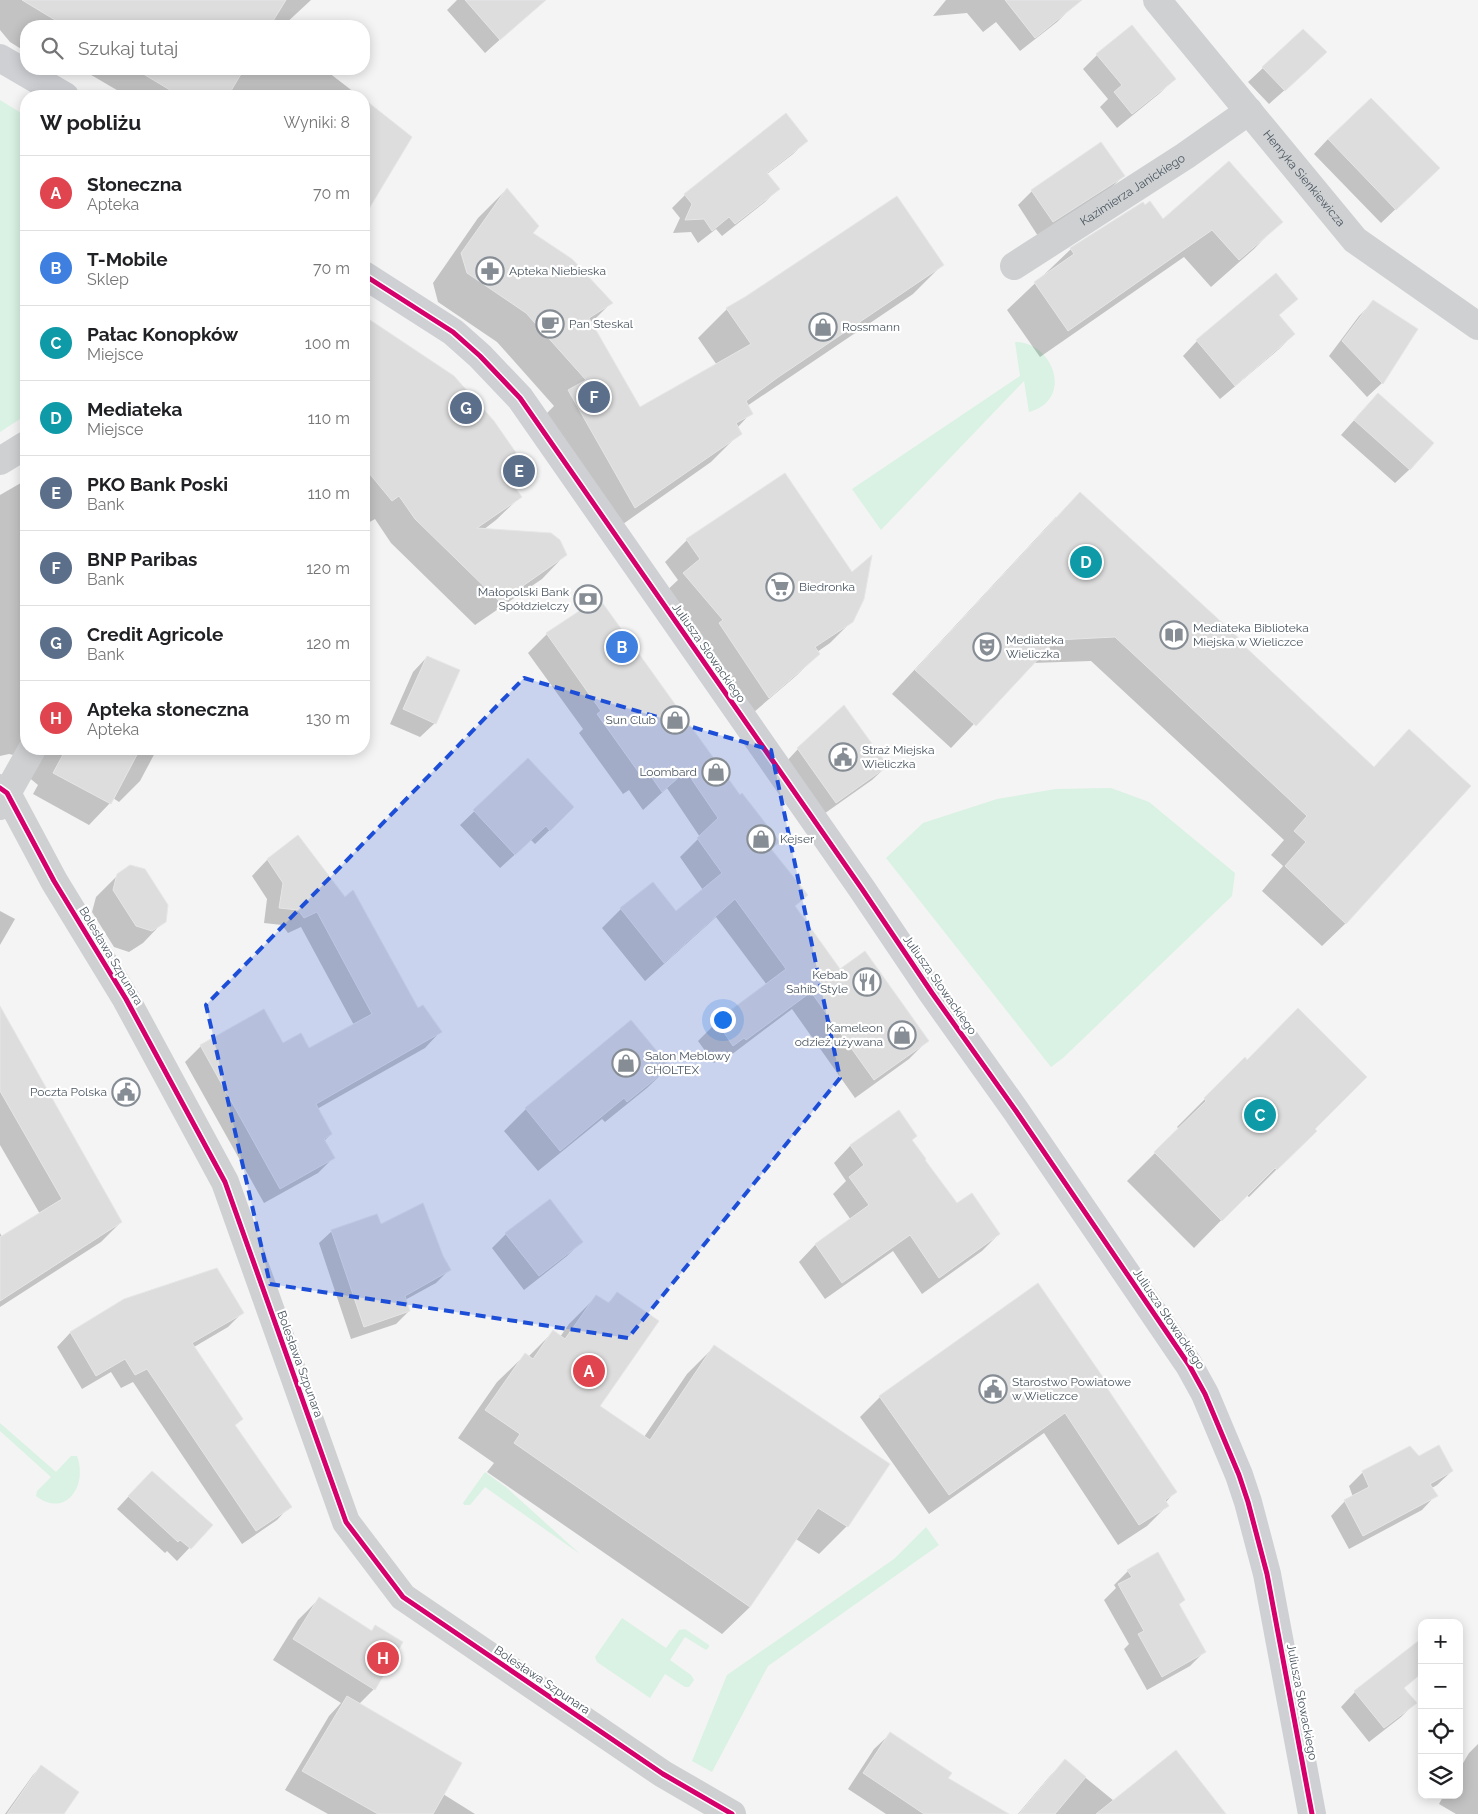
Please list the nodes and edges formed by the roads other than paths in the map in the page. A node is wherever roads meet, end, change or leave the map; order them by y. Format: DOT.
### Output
graph roads {
  1 [pos="1157,0"];
  2 [pos="0,58"];
  3 [pos="20,70"];
  4 [pos="29,75"];
  5 [pos="55,90"];
  6 [pos="1249,111"];
  7 [pos="1014,266"];
  8 [pos="370,279"];
  9 [pos="1478,326"];
  10 [pos="20,449"];
  11 [pos="0,461"];
  12 [pos="28,755"];
  13 [pos="2,796"];
  14 [pos="732,1814"];
  15 [pos="1312,1814"];
  1 -- 6 [label="street, Henryka Sienkiewicza"];
  2 -- 3 [label="street"];
  4 -- 5 [label="street"];
  6 -- 7 [label="street, Kazimierza Janickiego"];
  6 -- 9 [label="street, Henryka Sienkiewicza"];
  8 -- 15 [label="street, Juliusza Słowackiego"];
  10 -- 11 [label="street"];
  12 -- 13 [label="street"];
  13 -- 14 [label="street, Bolesława Szpunara"];
}
